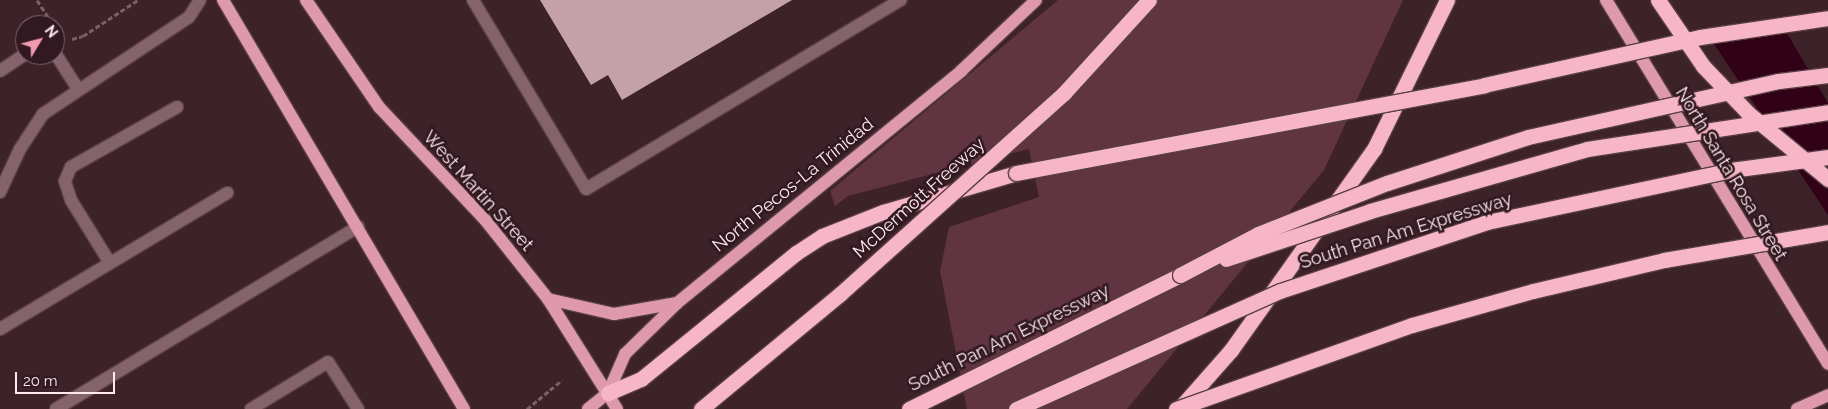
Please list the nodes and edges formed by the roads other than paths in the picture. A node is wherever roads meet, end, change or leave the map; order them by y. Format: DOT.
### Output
graph roads {
  1 [pos="200,0"];
  2 [pos="223,0"];
  3 [pos="306,0"];
  4 [pos="473,0"];
  5 [pos="902,0"];
  6 [pos="1036,0"];
  7 [pos="1149,0"];
  8 [pos="1446,0"];
  9 [pos="1606,0"];
  10 [pos="1658,0"];
  11 [pos="1828,18"];
  12 [pos="15,61"];
  13 [pos="63,65"];
  14 [pos="0,71"];
  15 [pos="1828,75"];
  16 [pos="78,89"];
  17 [pos="176,107"];
  18 [pos="1828,112"];
  19 [pos="1828,157"];
  20 [pos="1828,179"];
  21 [pos="0,192"];
  22 [pos="227,193"];
  23 [pos="358,227"];
  24 [pos="1828,232"];
  25 [pos="110,263"];
  26 [pos="1180,275"];
  27 [pos="548,299"];
  28 [pos="677,304"];
  29 [pos="0,329"];
  30 [pos="1828,364"];
  31 [pos="608,393"];
  32 [pos="1828,394"];
  33 [pos="56,409"];
  34 [pos="251,409"];
  35 [pos="358,409"];
  36 [pos="464,409"];
  37 [pos="588,409"];
  38 [pos="617,409"];
  39 [pos="701,409"];
  40 [pos="909,409"];
  41 [pos="1016,409"];
  42 [pos="1177,409"];
  43 [pos="1797,409"];
  1 -- 16 [label="lane"];
  2 -- 23 [label="main road"];
  3 -- 27 [label="main road, West Martin Street"];
  4 -- 5 [label="lane"];
  6 -- 28 [label="main road, North Pecos-La Trinidad"];
  7 -- 39 [label="highway, McDermott Freeway, bridge"];
  8 -- 42 [label="highway"];
  9 -- 30 [label="main road, North Santa Rosa Street"];
  10 -- 20 [label="highway, bridge"];
  11 -- 31 [label="highway, bridge"];
  12 -- 14 [label="lane"];
  13 -- 16 [label="lane"];
  15 -- 26 [label="highway, South Pan Am Expressway, bridge"];
  16 -- 21 [label="lane"];
  17 -- 25 [label="lane"];
  18 -- 26 [label="highway, South Pan Am Expressway, bridge"];
  19 -- 41 [label="highway, South Pan Am Expressway, bridge"];
  22 -- 25 [label="lane"];
  23 -- 33 [label="lane"];
  23 -- 36 [label="main road"];
  24 -- 42 [label="highway, bridge"];
  25 -- 29 [label="lane"];
  26 -- 40 [label="highway, South Pan Am Expressway"];
  27 -- 28 [label="main road"];
  27 -- 31 [label="main road, West Martin Street"];
  28 -- 31 [label="main road, North Pecos-La Trinidad"];
  31 -- 37 [label="main road, North Pecos-La Trinidad"];
  31 -- 38 [label="main road, West Martin Street"];
  32 -- 43 [label="main road"];
  34 -- 35 [label="lane"];
}
